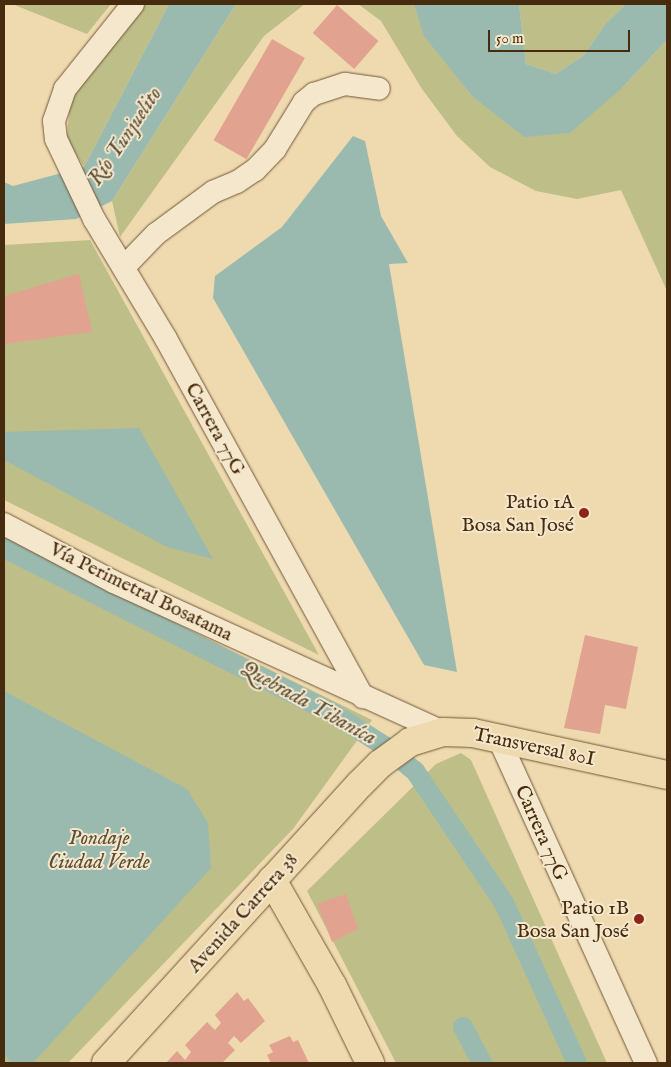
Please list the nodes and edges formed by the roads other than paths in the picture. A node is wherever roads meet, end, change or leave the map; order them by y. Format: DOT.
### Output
graph roads {
  1 [pos="133,4"];
  2 [pos="379,89"];
  3 [pos="124,267"];
  4 [pos="4,524"];
  5 [pos="363,697"];
  6 [pos="443,732"];
  7 [pos="499,738"];
  8 [pos="403,746"];
  9 [pos="667,775"];
  10 [pos="272,880"];
  11 [pos="106,1063"];
  12 [pos="370,1063"];
  13 [pos="646,1063"];
  1 -- 3 [label="street, Carrera 77G"];
  2 -- 3 [label="street"];
  3 -- 5 [label="street, Carrera 77G"];
  4 -- 5 [label="street, Vía Perimetral Bosatama"];
  5 -- 6 [label="street, Vía Perimetral Bosatama"];
  6 -- 7 [label="main road, Transversal 80I"];
  6 -- 8 [label="main road, Transversal 80I"];
  7 -- 9 [label="main road, Transversal 80I"];
  7 -- 13 [label="street, Carrera 77G"];
  8 -- 10 [label="main road, Avenida Carrera 38"];
  10 -- 11 [label="main road, Avenida Carrera 38"];
  10 -- 12 [label="main road"];
}
